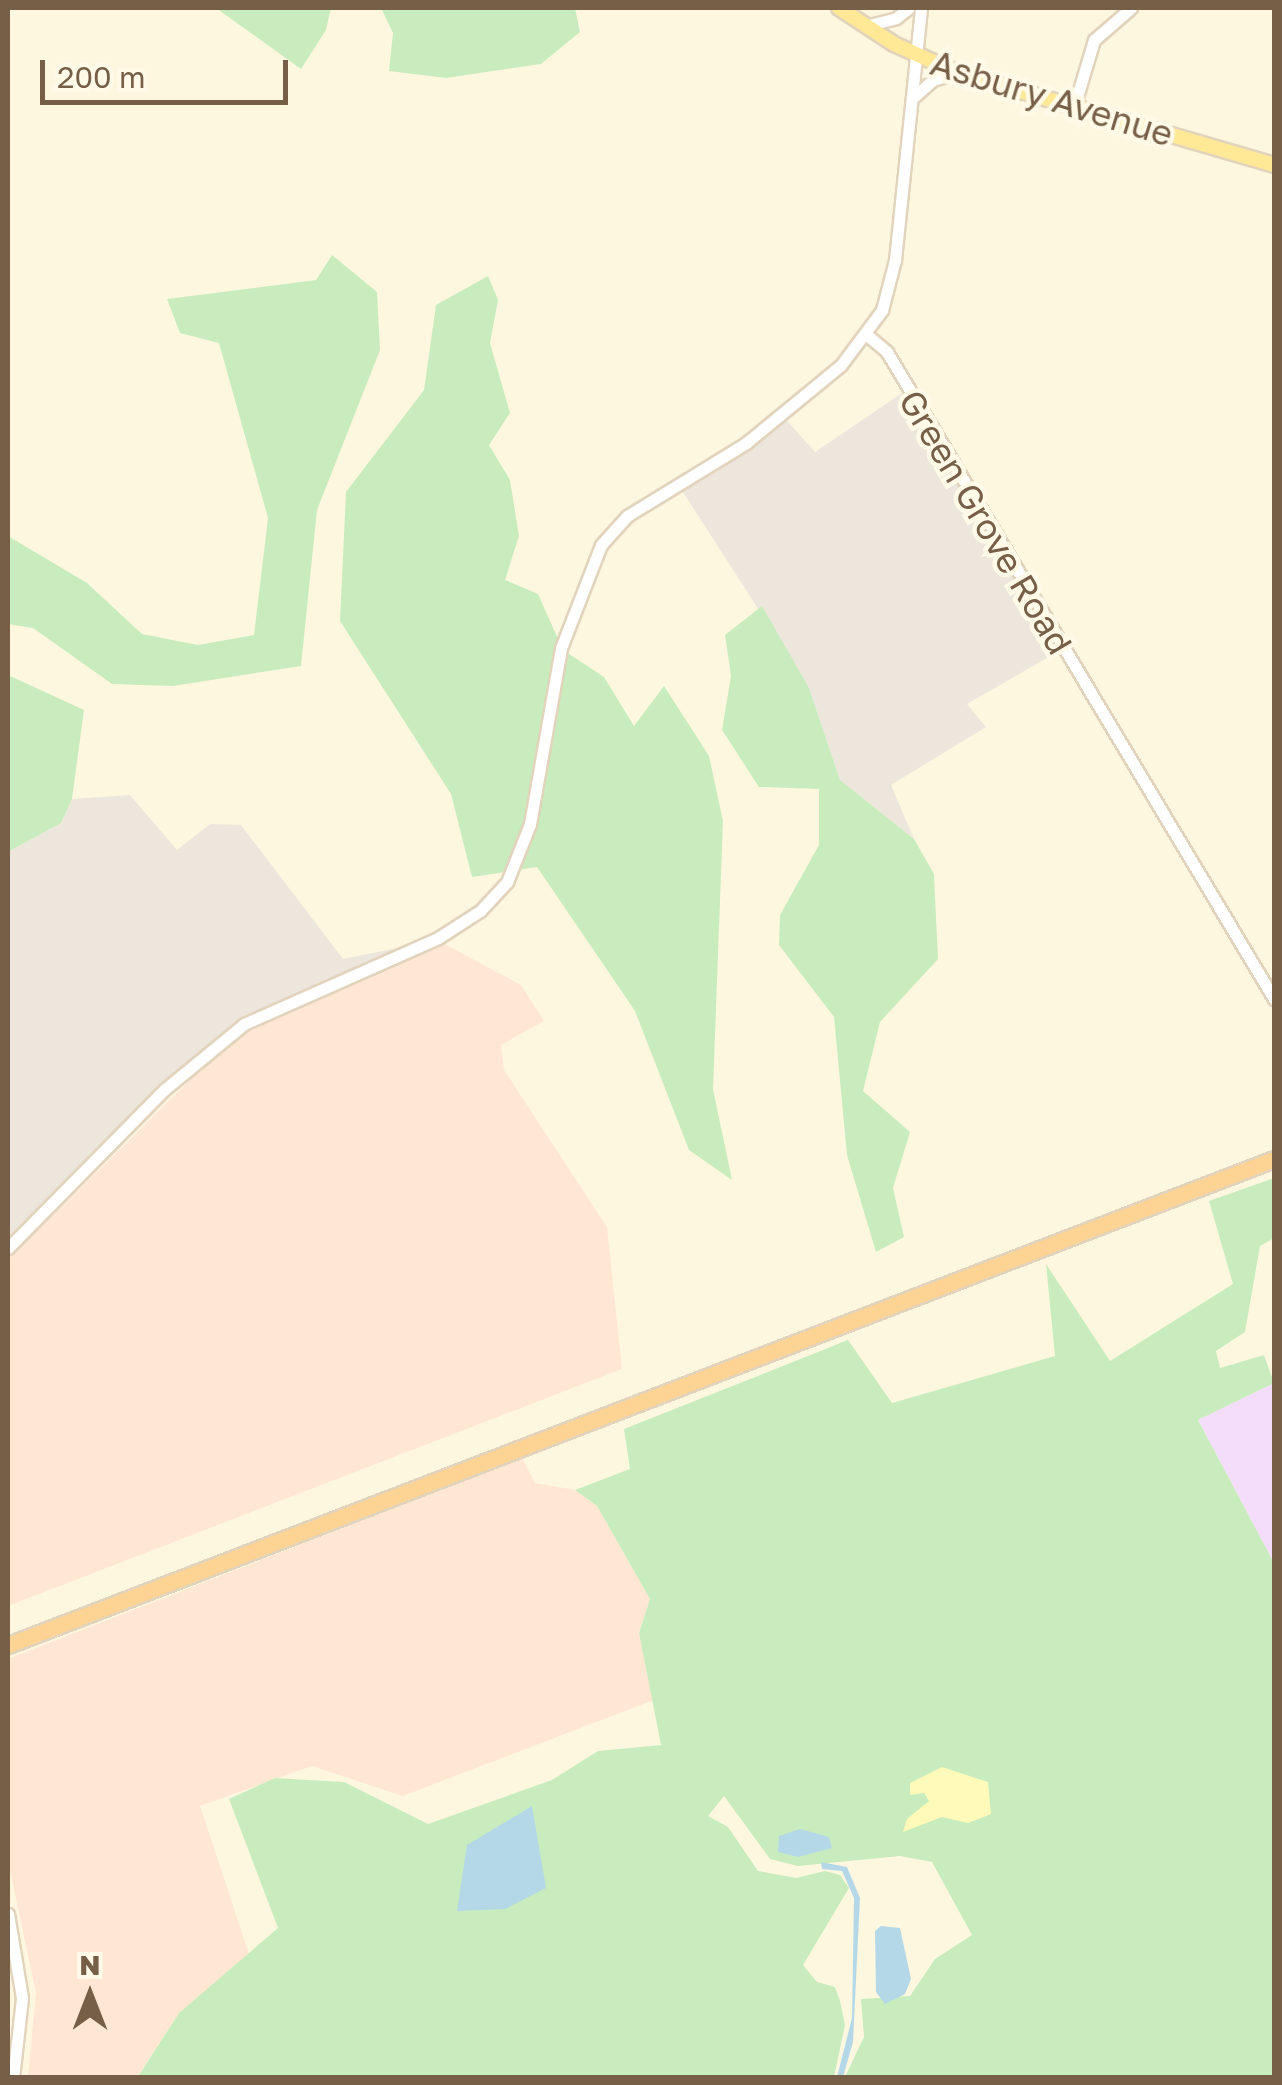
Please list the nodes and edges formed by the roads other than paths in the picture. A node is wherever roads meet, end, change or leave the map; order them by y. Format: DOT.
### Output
graph roads {
  1 [pos="839,8"];
  2 [pos="909,8"];
  3 [pos="921,8"];
  4 [pos="1131,8"];
  5 [pos="865,26"];
  6 [pos="916,56"];
  7 [pos="956,72"];
  8 [pos="915,96"];
  9 [pos="1074,108"];
  10 [pos="1274,165"];
  11 [pos="867,335"];
  12 [pos="1274,999"];
  13 [pos="1274,1159"];
  14 [pos="8,1248"];
  15 [pos="8,1645"];
  16 [pos="8,1914"];
  17 [pos="13,2078"];
  1 -- 5 [label="main road, Asbury Avenue"];
  2 -- 5 [label="street"];
  3 -- 6 [label="street"];
  4 -- 9 [label="street"];
  5 -- 6 [label="main road, Asbury Avenue"];
  6 -- 7 [label="main road, Asbury Avenue"];
  6 -- 8 [label="street"];
  7 -- 8 [label="street"];
  7 -- 9 [label="main road, Asbury Avenue"];
  8 -- 11 [label="street"];
  9 -- 10 [label="main road, Asbury Avenue"];
  11 -- 12 [label="street, Green Grove Road"];
  11 -- 14 [label="street"];
  13 -- 15 [label="highway"];
  16 -- 17 [label="street"];
}
